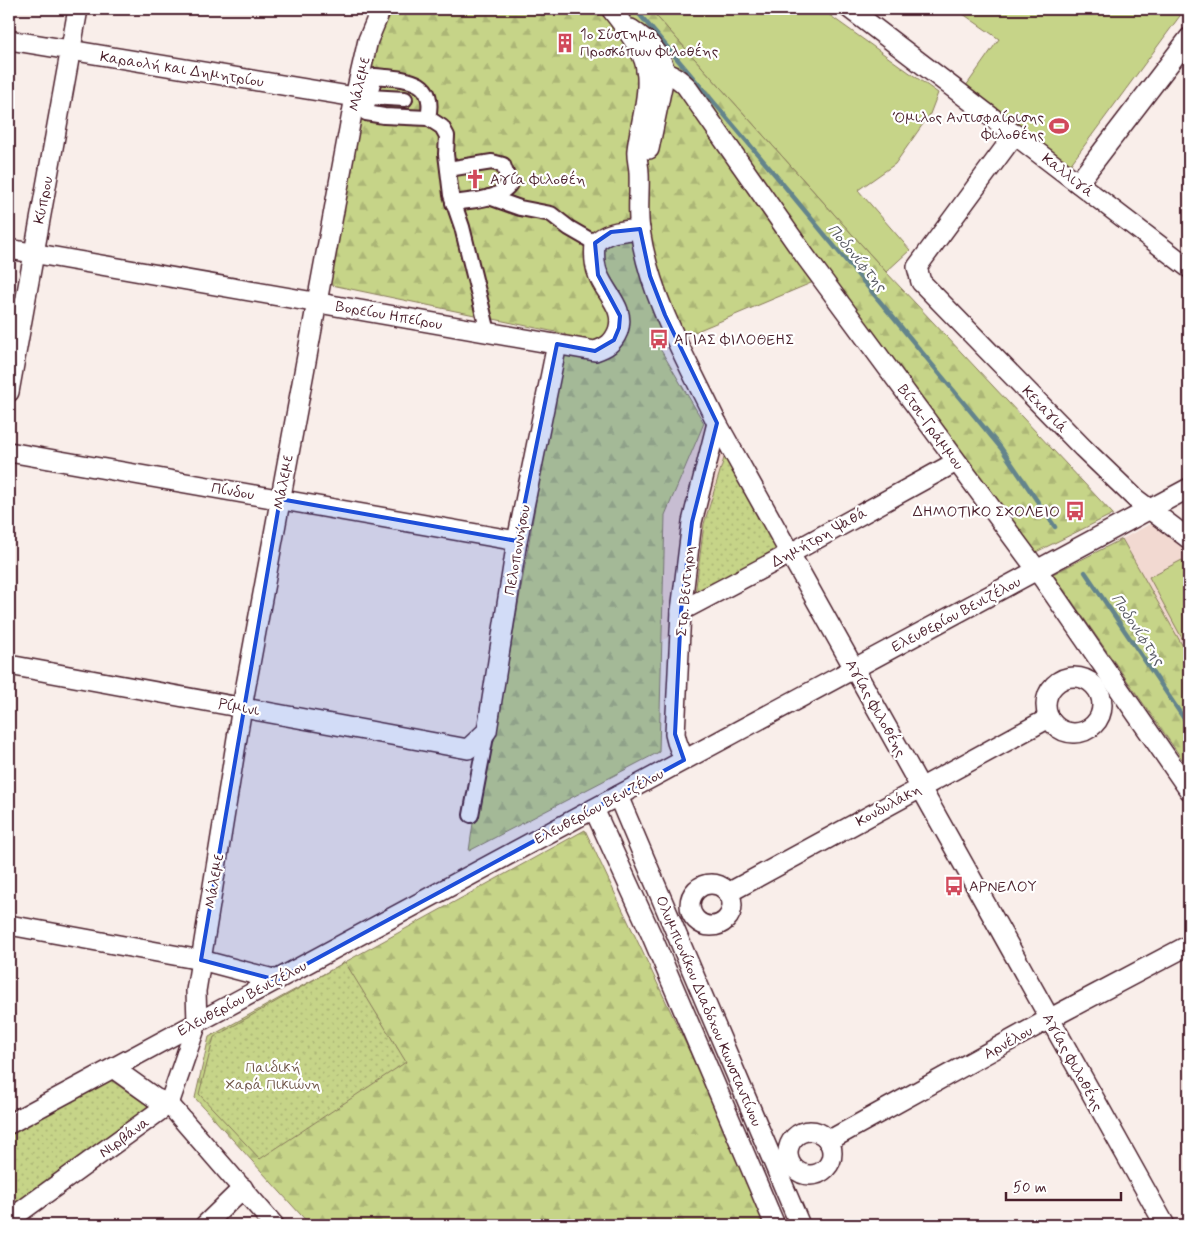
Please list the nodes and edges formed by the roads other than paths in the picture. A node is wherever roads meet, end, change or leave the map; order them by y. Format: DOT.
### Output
graph roads {
  1 [pos="78,9"];
  2 [pos="381,9"];
  3 [pos="611,9"];
  4 [pos="850,9"];
  5 [pos="1189,38"];
  6 [pos="9,40"];
  7 [pos="71,51"];
  8 [pos="655,72"];
  9 [pos="362,97"];
  10 [pos="405,99"];
  11 [pos="428,118"];
  12 [pos="1015,134"];
  13 [pos="448,169"];
  14 [pos="1078,183"];
  15 [pos="489,197"];
  16 [pos="453,203"];
  17 [pos="640,229"];
  18 [pos="595,243"];
  19 [pos="9,249"];
  20 [pos="33,253"];
  21 [pos="1189,268"];
  22 [pos="316,302"];
  23 [pos="488,332"];
  24 [pos="557,344"];
  25 [pos="9,392"];
  26 [pos="717,423"];
  27 [pos="9,452"];
  28 [pos="956,462"];
  29 [pos="1189,488"];
  30 [pos="280,500"];
  31 [pos="1150,509"];
  32 [pos="1189,538"];
  33 [pos="517,541"];
  34 [pos="791,553"];
  35 [pos="1037,570"];
  36 [pos="681,611"];
  37 [pos="9,665"];
  38 [pos="854,669"];
  39 [pos="1104,683"];
  40 [pos="242,707"];
  41 [pos="1049,718"];
  42 [pos="487,731"];
  43 [pos="684,760"];
  44 [pos="920,787"];
  45 [pos="1189,790"];
  46 [pos="618,796"];
  47 [pos="594,809"];
  48 [pos="471,815"];
  49 [pos="728,893"];
  50 [pos="9,925"];
  51 [pos="1189,945"];
  52 [pos="201,960"];
  53 [pos="277,980"];
  54 [pos="1049,1019"];
  55 [pos="197,1023"];
  56 [pos="113,1068"];
  57 [pos="169,1104"];
  58 [pos="9,1124"];
  59 [pos="828,1141"];
  60 [pos="243,1188"];
  61 [pos="9,1220"];
  62 [pos="205,1225"];
  63 [pos="274,1225"];
  64 [pos="775,1225"];
  65 [pos="800,1225"];
  66 [pos="1165,1225"];
  1 -- 7 [label="street, Κύπρου"];
  2 -- 9 [label="street, Μάλεμε"];
  3 -- 8 [label="street"];
  4 -- 12 [label="street, Καλλιγά"];
  5 -- 14 [label="street"];
  6 -- 7 [label="street, Καραολή και Δημητρίου"];
  7 -- 9 [label="street, Καραολή και Δημητρίου"];
  7 -- 20 [label="street, Κύπρου"];
  8 -- 17 [label="street, Αγίας Φιλοθέης"];
  8 -- 28 [label="street, Βίτσι-Γράμμου"];
  9 -- 10 [label="street"];
  9 -- 11 [label="street"];
  9 -- 11 [label="street"];
  9 -- 22 [label="street, Μάλεμε"];
  11 -- 13 [label="street"];
  12 -- 14 [label="street, Καλλιγά"];
  12 -- 31 [label="street, Κεχαγιά"];
  13 -- 15 [label="street"];
  13 -- 16 [label="street"];
  14 -- 21 [label="street, Καλλιγά"];
  15 -- 16 [label="street"];
  15 -- 18 [label="street"];
  16 -- 23 [label="street"];
  17 -- 18 [label="street"];
  17 -- 26 [label="street, Αγίας Φιλοθέης"];
  18 -- 24 [label="street, Βορείου Ηπείρου"];
  19 -- 20 [label="street, Βορείου Ηπείρου"];
  20 -- 22 [label="street, Βορείου Ηπείρου"];
  20 -- 25 [label="street, Κύπρου"];
  22 -- 23 [label="street, Βορείου Ηπείρου"];
  22 -- 30 [label="street, Μάλεμε"];
  23 -- 24 [label="street, Βορείου Ηπείρου"];
  24 -- 33 [label="street, Πελοποννήσου"];
  26 -- 34 [label="street, Αγίας Φιλοθέης"];
  26 -- 36 [label="street, Στρ. Βεντηρη"];
  27 -- 30 [label="street, Πίνδου"];
  28 -- 34 [label="street, Δημήτρη Ψαθά"];
  28 -- 35 [label="street, Βίτσι-Γράμμου"];
  29 -- 31 [label="street, Ελευθερίου Βενιζέλου"];
  30 -- 33 [label="street, Πίνδου"];
  30 -- 40 [label="street, Μάλεμε"];
  31 -- 32 [label="street, Κεχαγιά"];
  31 -- 35 [label="street, Ελευθερίου Βενιζέλου"];
  33 -- 42 [label="street, Πελοποννήσου"];
  34 -- 36 [label="street, Δημήτρη Ψαθά"];
  34 -- 38 [label="street, Αγίας Φιλοθέης"];
  35 -- 38 [label="street, Ελευθερίου Βενιζέλου"];
  35 -- 39 [label="street, Βίτσι-Γράμμου"];
  36 -- 43 [label="street, Στρ. Βεντηρη"];
  37 -- 40 [label="street, Ρίμινι"];
  38 -- 43 [label="street, Ελευθερίου Βενιζέλου"];
  38 -- 44 [label="street, Αγίας Φιλοθέης"];
  39 -- 41 [label="street"];
  39 -- 41 [label="street"];
  39 -- 45 [label="street, Βίτσι-Γράμμου"];
  40 -- 42 [label="street, Ρίμινι"];
  40 -- 52 [label="street, Μάλεμε"];
  41 -- 44 [label="street, Κονδυλάκη"];
  42 -- 48 [label="street"];
  43 -- 46 [label="street, Ελευθερίου Βενιζέλου"];
  44 -- 49 [label="street, Κονδυλάκη"];
  44 -- 54 [label="street, Αγίας Φιλοθέης"];
  46 -- 47 [label="street, Ελευθερίου Βενιζέλου"];
  46 -- 65 [label="street, Ολυμπιονίκου Διαδόχου Κωνσταντίνου"];
  47 -- 53 [label="street, Ελευθερίου Βενιζέλου"];
  47 -- 64 [label="street, Ολυμπιονίκου Διαδόχου Κωνσταντίνου"];
  50 -- 52 [label="street"];
  51 -- 54 [label="street, Αρνέλου"];
  52 -- 53 [label="street"];
  52 -- 55 [label="street, Μάλεμε"];
  53 -- 55 [label="street, Ελευθερίου Βενιζέλου"];
  54 -- 59 [label="street, Αρνέλου"];
  54 -- 66 [label="street, Αγίας Φιλοθέης"];
  55 -- 56 [label="street, Ελευθερίου Βενιζέλου"];
  55 -- 57 [label="street"];
  56 -- 57 [label="street"];
  56 -- 58 [label="street, Ελευθερίου Βενιζέλου"];
  57 -- 60 [label="street"];
  57 -- 61 [label="street, Νιρβάνα"];
  60 -- 62 [label="street"];
  60 -- 63 [label="street"];
}
